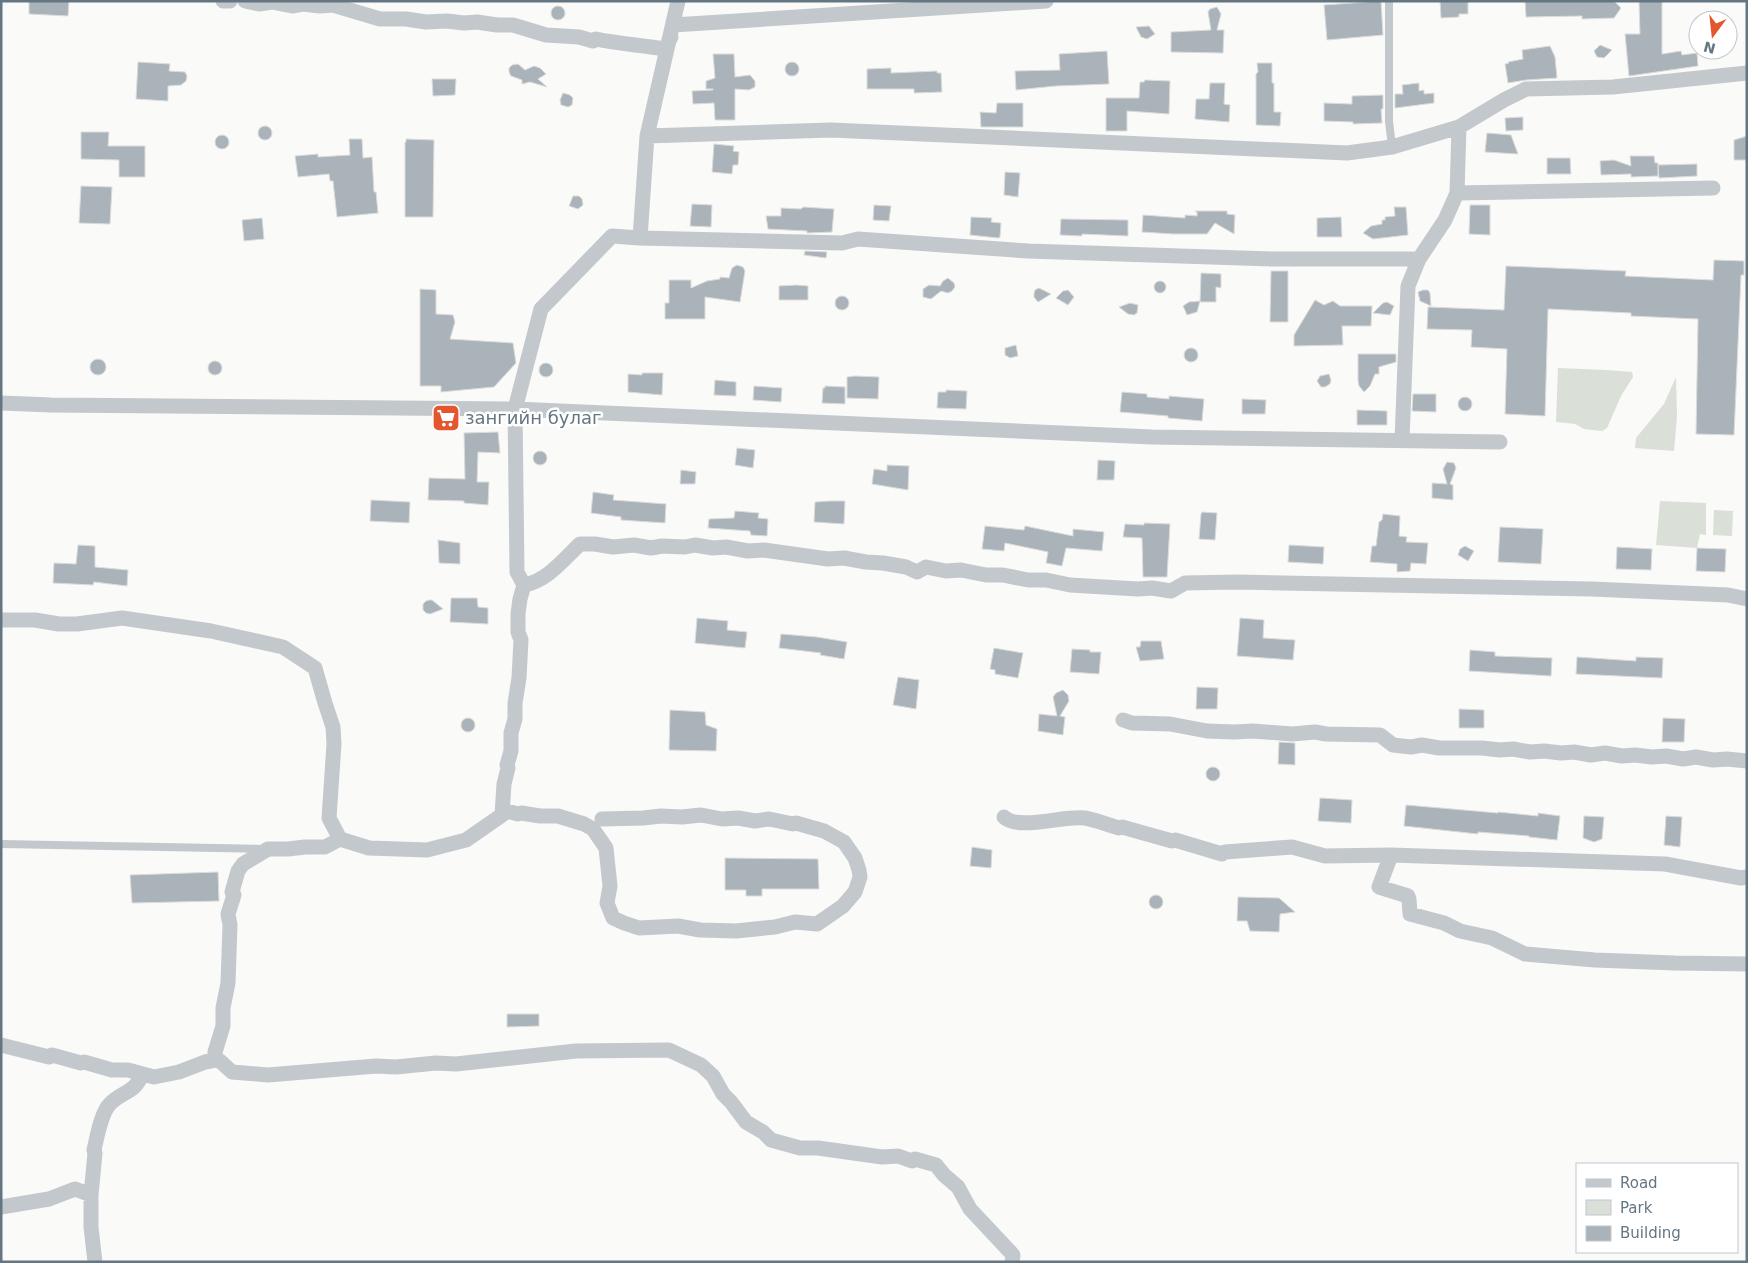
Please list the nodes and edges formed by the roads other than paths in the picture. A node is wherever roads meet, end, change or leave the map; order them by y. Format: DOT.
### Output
graph roads {
  1 [pos="223,1"];
  2 [pos="230,1"];
  3 [pos="244,1"];
  4 [pos="678,1"];
  5 [pos="1046,1"];
  6 [pos="1388,1"];
  7 [pos="672,31"];
  8 [pos="1747,73"];
  9 [pos="1458,127"];
  10 [pos="647,136"];
  11 [pos="1392,147"];
  12 [pos="1713,188"];
  13 [pos="1457,193"];
  14 [pos="640,238"];
  15 [pos="1419,259"];
  16 [pos="1,403"];
  17 [pos="516,409"];
  18 [pos="1402,440"];
  19 [pos="1500,442"];
  20 [pos="524,584"];
  21 [pos="1747,599"];
  22 [pos="1,620"];
  23 [pos="1123,720"];
  24 [pos="1747,761"];
  25 [pos="504,810"];
  26 [pos="1004,817"];
  27 [pos="602,819"];
  28 [pos="340,839"];
  29 [pos="1,844"];
  30 [pos="268,849"];
  31 [pos="1392,855"];
  32 [pos="1747,877"];
  33 [pos="1747,964"];
  34 [pos="1,1045"];
  35 [pos="216,1060"];
  36 [pos="142,1074"];
  37 [pos="91,1195"];
  38 [pos="1,1207"];
  39 [pos="95,1262"];
  40 [pos="1012,1262"];
  1 -- 2 [label="street"];
  3 -- 7 [label="street"];
  4 -- 7 [label="street"];
  5 -- 7 [label="street"];
  6 -- 11 [label="lane"];
  7 -- 10 [label="street"];
  8 -- 9 [label="street"];
  9 -- 11 [label="street"];
  9 -- 13 [label="street"];
  10 -- 11 [label="street"];
  10 -- 14 [label="street"];
  12 -- 13 [label="street"];
  13 -- 15 [label="street"];
  14 -- 15 [label="street"];
  14 -- 17 [label="street"];
  15 -- 18 [label="street"];
  16 -- 17 [label="street"];
  17 -- 18 [label="street"];
  17 -- 20 [label="street"];
  18 -- 19 [label="street"];
  20 -- 21 [label="street"];
  20 -- 25 [label="street"];
  22 -- 28 [label="street"];
  23 -- 24 [label="street"];
  25 -- 27 [label="street"];
  25 -- 28 [label="street"];
  26 -- 31 [label="street"];
  28 -- 30 [label="street"];
  29 -- 30 [label="lane"];
  30 -- 35 [label="street"];
  31 -- 32 [label="street"];
  31 -- 33 [label="street"];
  34 -- 36 [label="street"];
  35 -- 36 [label="street"];
  35 -- 40 [label="street"];
  36 -- 37 [label="street"];
  37 -- 38 [label="street"];
  37 -- 39 [label="street"];
}
